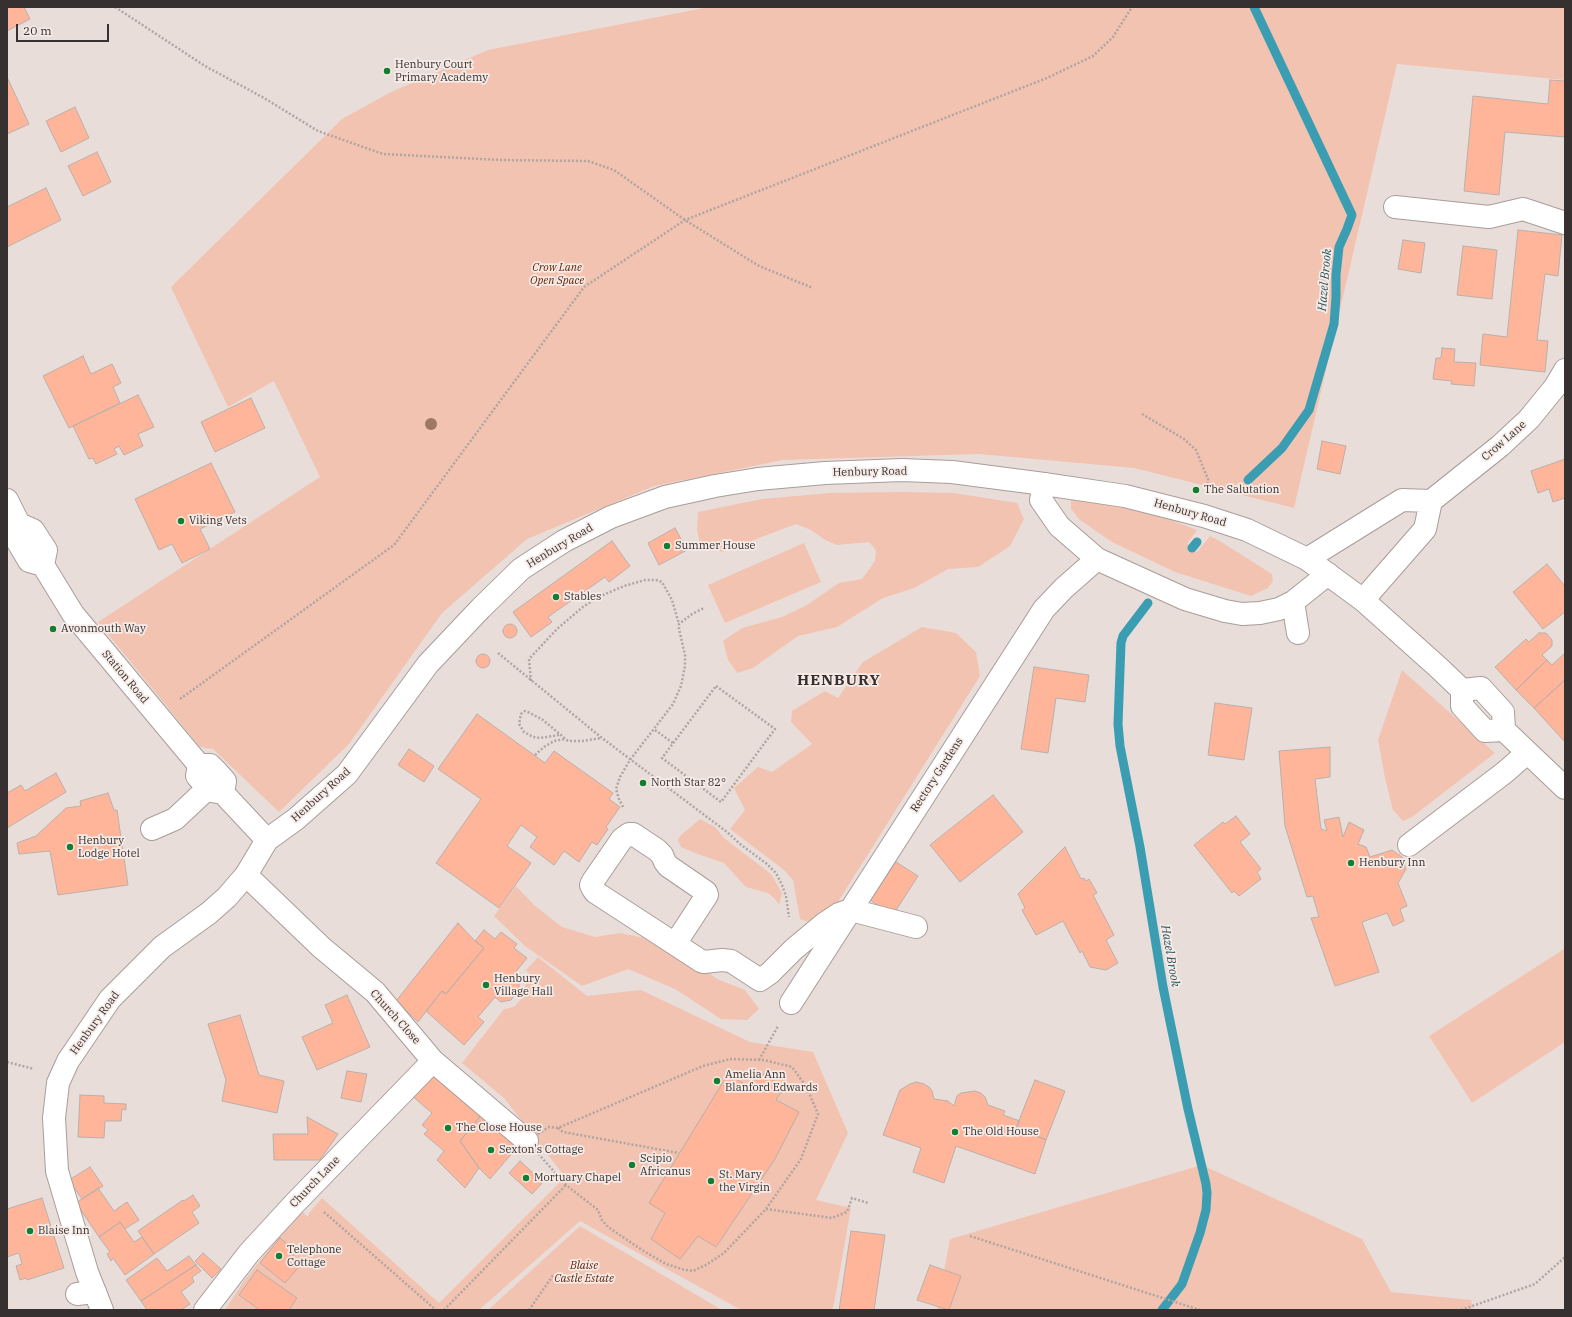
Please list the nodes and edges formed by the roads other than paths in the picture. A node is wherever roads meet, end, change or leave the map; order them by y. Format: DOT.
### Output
graph roads {
  1 [pos="1395,207"];
  2 [pos="1565,223"];
  3 [pos="1565,370"];
  4 [pos="1044,484"];
  5 [pos="7,500"];
  6 [pos="1431,501"];
  7 [pos="1308,559"];
  8 [pos="1097,560"];
  9 [pos="1328,574"];
  10 [pos="1363,600"];
  11 [pos="1293,602"];
  12 [pos="1298,633"];
  13 [pos="1527,753"];
  14 [pos="1565,788"];
  15 [pos="216,790"];
  16 [pos="152,829"];
  17 [pos="267,840"];
  18 [pos="1409,845"];
  19 [pos="246,875"];
  20 [pos="851,910"];
  21 [pos="916,927"];
  22 [pos="675,944"];
  23 [pos="791,1003"];
  24 [pos="433,1060"];
  25 [pos="527,1141"];
  26 [pos="91,1299"];
  27 [pos="205,1310"];
  1 -- 2 [label="main road"];
  3 -- 6 [label="main road, Crow Lane"];
  4 -- 7 [label="main road, Henbury Road"];
  4 -- 8 [label="main road"];
  4 -- 17 [label="main road, Henbury Road"];
  5 -- 15 [label="main road, Station Road"];
  6 -- 7 [label="main road"];
  6 -- 10 [label="main road"];
  7 -- 9 [label="main road, Henbury Road"];
  8 -- 11 [label="main road"];
  8 -- 20 [label="main road, Rectory Gardens"];
  9 -- 10 [label="main road, Henbury Road"];
  9 -- 11 [label="main road"];
  10 -- 13 [label="main road, Henbury Road"];
  11 -- 12 [label="main road"];
  13 -- 14 [label="main road, Henbury Road"];
  13 -- 18 [label="main road"];
  15 -- 16 [label="main road"];
  15 -- 17 [label="main road"];
  17 -- 19 [label="main road, Henbury Road"];
  19 -- 24 [label="main road, Church Close"];
  19 -- 26 [label="main road, Henbury Road"];
  20 -- 21 [label="main road"];
  20 -- 22 [label="main road"];
  20 -- 23 [label="main road, Rectory Gardens"];
  22 -- 22 [label="main road"];
  24 -- 25 [label="main road, Church Close"];
  24 -- 27 [label="main road, Church Lane"];
}
